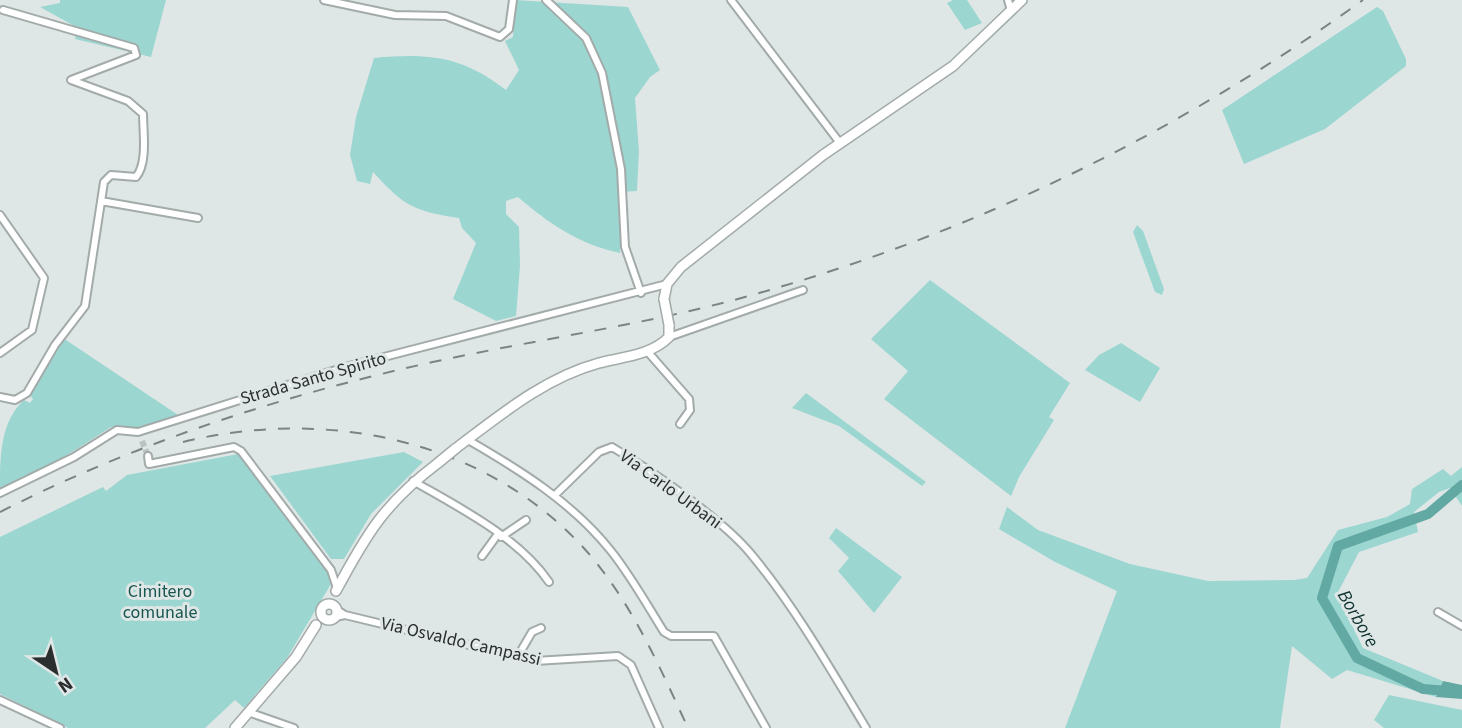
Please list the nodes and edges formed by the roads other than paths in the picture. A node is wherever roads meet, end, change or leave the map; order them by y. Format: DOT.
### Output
graph roads {
  1 [pos="324,0"];
  2 [pos="513,0"];
  3 [pos="546,0"];
  4 [pos="731,0"];
  5 [pos="1008,0"];
  6 [pos="1022,0"];
  7 [pos="3,10"];
  8 [pos="1011,11"];
  9 [pos="840,143"];
  10 [pos="101,201"];
  11 [pos="0,215"];
  12 [pos="198,218"];
  13 [pos="668,282"];
  14 [pos="803,290"];
  15 [pos="641,293"];
  16 [pos="664,299"];
  17 [pos="668,337"];
  18 [pos="648,351"];
  19 [pos="0,354"];
  20 [pos="0,397"];
  21 [pos="680,424"];
  22 [pos="138,432"];
  23 [pos="468,439"];
  24 [pos="142,441"];
  25 [pos="148,456"];
  26 [pos="413,481"];
  27 [pos="0,493"];
  28 [pos="554,496"];
  29 [pos="526,520"];
  30 [pos="499,536"];
  31 [pos="482,556"];
  32 [pos="549,582"];
  33 [pos="337,590"];
  34 [pos="332,612"];
  35 [pos="1438,612"];
  36 [pos="1462,626"];
  37 [pos="541,628"];
  38 [pos="518,656"];
  39 [pos="0,700"];
  40 [pos="248,712"];
  41 [pos="60,728"];
  42 [pos="235,728"];
  43 [pos="294,728"];
  44 [pos="659,728"];
  45 [pos="766,728"];
  46 [pos="866,728"];
  1 -- 2 [label="street"];
  3 -- 15 [label="street"];
  4 -- 9 [label="street"];
  5 -- 8 [label="street"];
  6 -- 8 [label="street"];
  7 -- 10 [label="street"];
  8 -- 9 [label="street"];
  9 -- 13 [label="street"];
  10 -- 12 [label="street"];
  10 -- 20 [label="street"];
  11 -- 19 [label="street"];
  13 -- 15 [label="street, Strada Santo Spirito"];
  13 -- 16 [label="street"];
  14 -- 17 [label="street"];
  15 -- 16 [label="street, Strada Santo Spirito"];
  15 -- 22 [label="street, Strada Santo Spirito"];
  16 -- 17 [label="street, bridge"];
  17 -- 18 [label="street"];
  18 -- 21 [label="street"];
  18 -- 23 [label="street"];
  22 -- 24 [label="street"];
  22 -- 27 [label="street, Strada Santo Spirito"];
  23 -- 26 [label="street, bridge"];
  23 -- 28 [label="street"];
  25 -- 33 [label="street"];
  26 -- 30 [label="street"];
  26 -- 33 [label="street"];
  28 -- 45 [label="street"];
  28 -- 46 [label="street, Via Carlo Urbani"];
  29 -- 30 [label="street"];
  30 -- 31 [label="street"];
  30 -- 32 [label="street"];
  33 -- 34 [label="street"];
  34 -- 38 [label="street, Via Osvaldo Campassi"];
  34 -- 40 [label="street"];
  35 -- 36 [label="street"];
  37 -- 38 [label="street"];
  38 -- 44 [label="street, Via Osvaldo Campassi"];
  39 -- 41 [label="street"];
  40 -- 42 [label="street"];
  40 -- 43 [label="street"];
}
